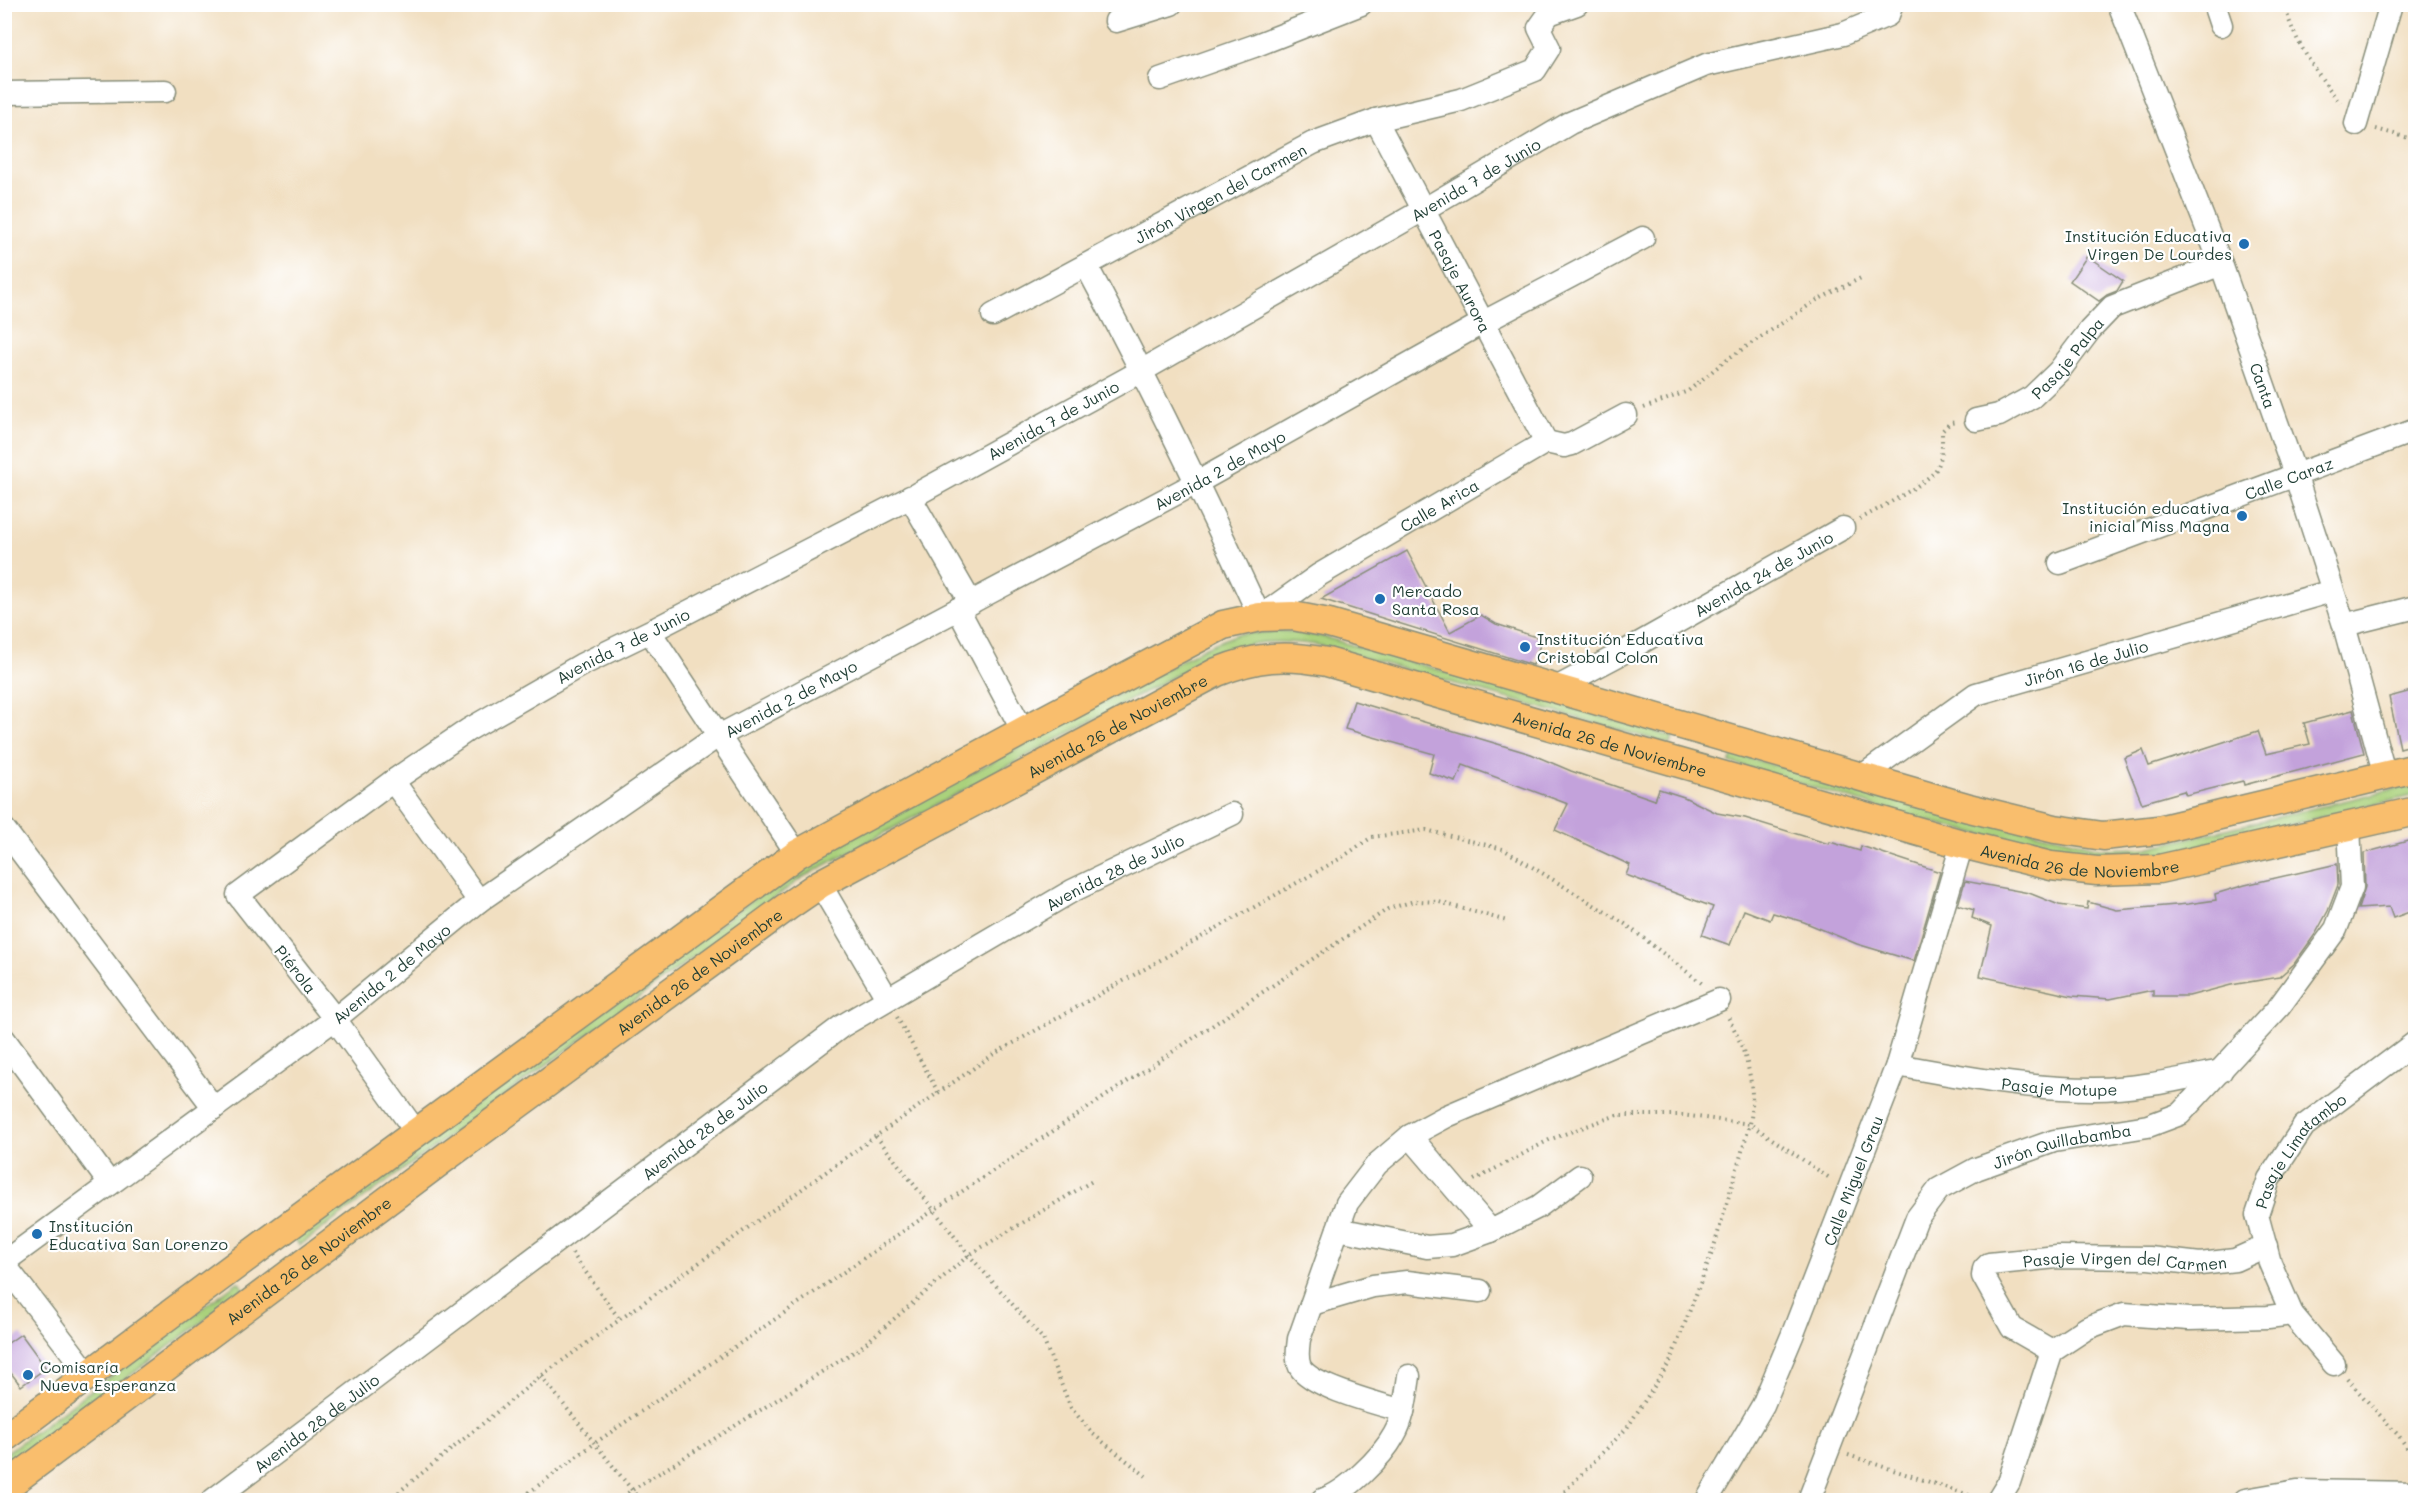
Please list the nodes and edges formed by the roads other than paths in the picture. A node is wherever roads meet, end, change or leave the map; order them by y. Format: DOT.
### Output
graph roads {
  1 [pos="1171,4"];
  2 [pos="1361,4"];
  3 [pos="1577,4"];
  4 [pos="1892,4"];
  5 [pos="2119,4"];
  6 [pos="2391,4"];
  7 [pos="1116,21"];
  8 [pos="1160,79"];
  9 [pos="165,91"];
  10 [pos="4,93"];
  11 [pos="1376,120"];
  12 [pos="2356,124"];
  13 [pos="1423,210"];
  14 [pos="1642,238"];
  15 [pos="2222,264"];
  16 [pos="1086,265"];
  17 [pos="993,315"];
  18 [pos="1482,323"];
  19 [pos="1143,370"];
  20 [pos="1626,414"];
  21 [pos="1976,420"];
  22 [pos="2415,430"];
  23 [pos="1546,442"];
  24 [pos="2295,474"];
  25 [pos="1198,482"];
  26 [pos="910,497"];
  27 [pos="1843,528"];
  28 [pos="2060,562"];
  29 [pos="2332,591"];
  30 [pos="964,606"];
  31 [pos="2415,607"];
  32 [pos="1260,617"];
  33 [pos="2344,625"];
  34 [pos="650,632"];
  35 [pos="1556,688"];
  36 [pos="1023,731"];
  37 [pos="1706,731"];
  38 [pos="720,736"];
  39 [pos="1694,767"];
  40 [pos="2415,768"];
  41 [pos="2385,776"];
  42 [pos="1861,777"];
  43 [pos="393,781"];
  44 [pos="2415,811"];
  45 [pos="1232,814"];
  46 [pos="2349,826"];
  47 [pos="4,829"];
  48 [pos="1962,844"];
  49 [pos="797,854"];
  50 [pos="820,884"];
  51 [pos="238,895"];
  52 [pos="478,901"];
  53 [pos="887,998"];
  54 [pos="1719,1000"];
  55 [pos="334,1019"];
  56 [pos="4,1040"];
  57 [pos="2415,1042"];
  58 [pos="1897,1065"];
  59 [pos="2222,1071"];
  60 [pos="214,1108"];
  61 [pos="416,1132"];
  62 [pos="1410,1136"];
  63 [pos="1580,1176"];
  64 [pos="110,1184"];
  65 [pos="1338,1229"];
  66 [pos="1491,1231"];
  67 [pos="262,1245"];
  68 [pos="2266,1246"];
  69 [pos="4,1263"];
  70 [pos="287,1275"];
  71 [pos="1480,1292"];
  72 [pos="1312,1304"];
  73 [pos="2292,1314"];
  74 [pos="2052,1351"];
  75 [pos="2334,1364"];
  76 [pos="89,1375"];
  77 [pos="1409,1377"];
  78 [pos="1403,1411"];
  79 [pos="4,1438"];
  80 [pos="4,1488"];
  81 [pos="2415,1493"];
  82 [pos="213,1500"];
  83 [pos="1322,1500"];
  84 [pos="1707,1500"];
  85 [pos="1809,1500"];
  86 [pos="1998,1500"];
  87 [pos="2245,1500"];
  1 -- 7 [label="street"];
  2 -- 8 [label="street"];
  3 -- 11 [label="street, Jirón Virgen del Carmen"];
  4 -- 13 [label="street, Avenida 7 de Junio"];
  5 -- 15 [label="street, Canta"];
  6 -- 12 [label="street"];
  9 -- 10 [label="street"];
  11 -- 13 [label="street, Pasaje Aurora"];
  11 -- 16 [label="street, Jirón Virgen del Carmen"];
  13 -- 18 [label="street, Pasaje Aurora"];
  13 -- 19 [label="street, Avenida 7 de Junio"];
  14 -- 18 [label="street, Avenida 2 de Mayo"];
  15 -- 21 [label="street, Pasaje Palpa"];
  15 -- 24 [label="street, Canta"];
  16 -- 17 [label="street, Jirón Virgen del Carmen"];
  16 -- 19 [label="street"];
  18 -- 23 [label="street, Pasaje Aurora"];
  18 -- 25 [label="street, Avenida 2 de Mayo"];
  19 -- 25 [label="street"];
  19 -- 26 [label="street, Avenida 7 de Junio"];
  20 -- 23 [label="street"];
  22 -- 24 [label="street, Calle Caraz"];
  23 -- 32 [label="street, Calle Arica"];
  24 -- 28 [label="street, Calle Caraz"];
  24 -- 29 [label="street, Canta"];
  25 -- 30 [label="street, Avenida 2 de Mayo"];
  25 -- 32 [label="street"];
  26 -- 30 [label="street"];
  26 -- 34 [label="street, Avenida 7 de Junio"];
  27 -- 35 [label="street, Avenida 24 de Junio"];
  29 -- 33 [label="street, Canta"];
  29 -- 42 [label="street, Jirón 16 de Julio"];
  30 -- 36 [label="street"];
  30 -- 38 [label="street, Avenida 2 de Mayo"];
  31 -- 33 [label="street"];
  32 -- 35 [label="main road, Avenida 26 de Noviembre"];
  32 -- 36 [label="main road, Avenida 26 de Noviembre"];
  33 -- 41 [label="street, Canta"];
  34 -- 38 [label="street"];
  34 -- 43 [label="street, Avenida 7 de Junio"];
  35 -- 37 [label="main road, Avenida 26 de Noviembre"];
  36 -- 49 [label="main road, Avenida 26 de Noviembre"];
  37 -- 39 [label="main road"];
  37 -- 42 [label="main road, Avenida 26 de Noviembre"];
  38 -- 49 [label="street"];
  38 -- 52 [label="street, Avenida 2 de Mayo"];
  39 -- 48 [label="main road, Avenida 26 de Noviembre"];
  39 -- 50 [label="main road, Avenida 26 de Noviembre"];
  40 -- 41 [label="main road, Avenida 26 de Noviembre"];
  41 -- 42 [label="main road, Avenida 26 de Noviembre"];
  43 -- 51 [label="street, Avenida 7 de Junio"];
  43 -- 52 [label="street"];
  44 -- 46 [label="main road, Avenida 26 de Noviembre"];
  45 -- 53 [label="street, Avenida 28 de Julio"];
  46 -- 48 [label="main road, Avenida 26 de Noviembre"];
  46 -- 59 [label="street, Jirón Quillabamba"];
  47 -- 60 [label="street"];
  48 -- 58 [label="street, Calle Miguel Grau"];
  49 -- 61 [label="main road, Avenida 26 de Noviembre"];
  50 -- 53 [label="street"];
  50 -- 70 [label="main road, Avenida 26 de Noviembre"];
  51 -- 55 [label="street, Piérola"];
  52 -- 55 [label="street, Avenida 2 de Mayo"];
  53 -- 82 [label="street, Avenida 28 de Julio"];
  54 -- 62 [label="street"];
  55 -- 60 [label="street, Avenida 2 de Mayo"];
  55 -- 61 [label="street, Piérola"];
  56 -- 64 [label="street"];
  57 -- 68 [label="street, Pasaje Limatambo"];
  58 -- 59 [label="street, Pasaje Motupe"];
  58 -- 84 [label="street, Calle Miguel Grau"];
  59 -- 85 [label="street, Jirón Quillabamba"];
  60 -- 64 [label="street, Avenida 2 de Mayo"];
  61 -- 67 [label="main road, Avenida 26 de Noviembre"];
  62 -- 65 [label="street"];
  62 -- 66 [label="street"];
  63 -- 66 [label="street"];
  64 -- 69 [label="street, Avenida 2 de Mayo"];
  65 -- 66 [label="street"];
  65 -- 72 [label="street"];
  67 -- 70 [label="main road"];
  67 -- 76 [label="main road, Avenida 26 de Noviembre"];
  68 -- 73 [label="street, Pasaje Limatambo"];
  68 -- 74 [label="street, Pasaje Virgen del Carmen"];
  69 -- 76 [label="street"];
  70 -- 80 [label="main road, Avenida 26 de Noviembre"];
  71 -- 72 [label="street"];
  72 -- 78 [label="street"];
  73 -- 74 [label="street"];
  73 -- 75 [label="street, Pasaje Limatambo"];
  74 -- 86 [label="street"];
  76 -- 79 [label="main road, Avenida 26 de Noviembre"];
  77 -- 78 [label="street"];
  78 -- 83 [label="street"];
  81 -- 87 [label="street"];
}
